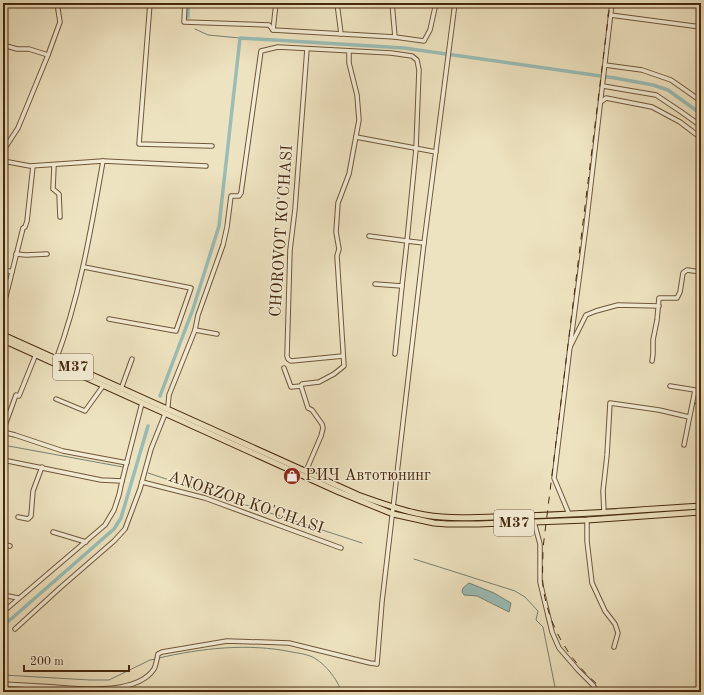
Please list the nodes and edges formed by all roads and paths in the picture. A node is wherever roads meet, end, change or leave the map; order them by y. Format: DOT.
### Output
graph roads {
  1 [pos="6,3"];
  2 [pos="57,3"];
  3 [pos="150,3"];
  4 [pos="185,3"];
  5 [pos="276,3"];
  6 [pos="336,3"];
  7 [pos="392,3"];
  8 [pos="436,3"];
  9 [pos="455,3"];
  10 [pos="612,3"];
  11 [pos="5,8"];
  12 [pos="610,16"];
  13 [pos="701,28"];
  14 [pos="273,30"];
  15 [pos="341,34"];
  16 [pos="395,38"];
  17 [pos="3,46"];
  18 [pos="307,49"];
  19 [pos="349,51"];
  20 [pos="48,55"];
  21 [pos="605,65"];
  22 [pos="603,86"];
  23 [pos="602,101"];
  24 [pos="701,101"];
  25 [pos="701,126"];
  26 [pos="356,137"];
  27 [pos="701,138"];
  28 [pos="212,146"];
  29 [pos="416,149"];
  30 [pos="3,151"];
  31 [pos="436,152"];
  32 [pos="3,161"];
  33 [pos="103,162"];
  34 [pos="54,165"];
  35 [pos="33,166"];
  36 [pos="206,166"];
  37 [pos="60,217"];
  38 [pos="369,236"];
  39 [pos="407,240"];
  40 [pos="424,243"];
  41 [pos="16,254"];
  42 [pos="47,254"];
  43 [pos="84,268"];
  44 [pos="3,269"];
  45 [pos="12,272"];
  46 [pos="701,272"];
  47 [pos="375,284"];
  48 [pos="402,286"];
  49 [pos="659,306"];
  50 [pos="3,308"];
  51 [pos="109,319"];
  52 [pos="195,330"];
  53 [pos="216,334"];
  54 [pos="3,335"];
  55 [pos="3,340"];
  56 [pos="570,347"];
  57 [pos="36,354"];
  58 [pos="395,354"];
  59 [pos="343,356"];
  60 [pos="132,359"];
  61 [pos="55,361"];
  62 [pos="652,361"];
  63 [pos="284,368"];
  64 [pos="701,379"];
  65 [pos="103,386"];
  66 [pos="301,386"];
  67 [pos="670,386"];
  68 [pos="121,389"];
  69 [pos="56,399"];
  70 [pos="143,401"];
  71 [pos="692,401"];
  72 [pos="699,402"];
  73 [pos="166,411"];
  74 [pos="688,417"];
  75 [pos="3,432"];
  76 [pos="684,445"];
  77 [pos="3,460"];
  78 [pos="127,463"];
  79 [pos="42,467"];
  80 [pos="306,471"];
  81 [pos="122,481"];
  82 [pos="142,482"];
  83 [pos="701,506"];
  84 [pos="394,508"];
  85 [pos="636,510"];
  86 [pos="604,512"];
  87 [pos="701,512"];
  88 [pos="393,514"];
  89 [pos="569,514"];
  90 [pos="637,516"];
  91 [pos="18,517"];
  92 [pos="587,520"];
  93 [pos="534,522"];
  94 [pos="53,532"];
  95 [pos="86,542"];
  96 [pos="3,544"];
  97 [pos="10,546"];
  98 [pos="341,548"];
  99 [pos="3,596"];
  100 [pos="18,598"];
  101 [pos="3,612"];
  102 [pos="15,629"];
  103 [pos="614,647"];
  104 [pos="3,684"];
  105 [pos="597,692"];
  1 -- 11 [label="street"];
  2 -- 20 [label="street"];
  3 -- 28 [label="street"];
  4 -- 14 [label="street"];
  5 -- 14 [label="street"];
  6 -- 15 [label="street"];
  7 -- 16 [label="street"];
  8 -- 16 [label="street"];
  9 -- 31 [label="street"];
  10 -- 12 [label="street"];
  12 -- 13 [label="street"];
  12 -- 21 [label="street"];
  14 -- 15 [label="street"];
  15 -- 16 [label="street"];
  17 -- 20 [label="street"];
  18 -- 19 [label="street"];
  18 -- 52 [label="street"];
  18 -- 59 [label="street, CHOROVOT KO'CHASI"];
  19 -- 26 [label="street"];
  19 -- 29 [label="street"];
  20 -- 30 [label="street"];
  21 -- 22 [label="street"];
  21 -- 24 [label="street"];
  22 -- 23 [label="street"];
  22 -- 25 [label="street"];
  23 -- 27 [label="street"];
  23 -- 56 [label="street"];
  26 -- 29 [label="street"];
  26 -- 59 [label="street"];
  29 -- 31 [label="street"];
  29 -- 39 [label="street"];
  31 -- 40 [label="street"];
  32 -- 35 [label="street"];
  33 -- 34 [label="street"];
  33 -- 36 [label="street"];
  33 -- 43 [label="street"];
  34 -- 35 [label="street"];
  34 -- 37 [label="street"];
  35 -- 41 [label="street"];
  38 -- 39 [label="street"];
  39 -- 40 [label="street"];
  39 -- 48 [label="street"];
  40 -- 84 [label="street"];
  41 -- 42 [label="street"];
  41 -- 45 [label="street"];
  43 -- 51 [label="street"];
  43 -- 61 [label="street"];
  44 -- 45 [label="street"];
  45 -- 50 [label="street"];
  46 -- 49 [label="street"];
  47 -- 48 [label="street"];
  48 -- 58 [label="street"];
  49 -- 56 [label="street"];
  49 -- 62 [label="street"];
  52 -- 53 [label="street"];
  52 -- 73 [label="street, ANORZOR KO'CHASI"];
  54 -- 61 [label="highway, M37"];
  55 -- 57 [label="highway, M37"];
  56 -- 89 [label="street"];
  57 -- 61 [label="highway, M37"];
  57 -- 75 [label="street"];
  59 -- 66 [label="street"];
  60 -- 68 [label="street"];
  61 -- 65 [label="highway, M37"];
  61 -- 68 [label="highway, M37"];
  63 -- 66 [label="street"];
  64 -- 72 [label="street"];
  65 -- 69 [label="street"];
  65 -- 70 [label="highway, M37"];
  66 -- 80 [label="street"];
  67 -- 71 [label="street"];
  68 -- 70 [label="highway, M37"];
  70 -- 73 [label="highway, M37"];
  70 -- 78 [label="street"];
  71 -- 72 [label="street"];
  71 -- 74 [label="street"];
  73 -- 80 [label="highway, M37"];
  73 -- 82 [label="street, ANORZOR KO'CHASI"];
  73 -- 88 [label="highway, M37"];
  74 -- 76 [label="street"];
  74 -- 86 [label="street"];
  75 -- 78 [label="street"];
  77 -- 79 [label="street"];
  78 -- 81 [label="street"];
  79 -- 81 [label="street"];
  79 -- 91 [label="street"];
  80 -- 84 [label="highway, M37"];
  81 -- 95 [label="street"];
  82 -- 98 [label="street, ANORZOR KO'CHASI"];
  82 -- 102 [label="street, ANORZOR KO'CHASI"];
  83 -- 85 [label="highway, M37"];
  84 -- 88 [label="street"];
  84 -- 89 [label="highway, M37"];
  85 -- 86 [label="highway, M37"];
  85 -- 90 [label="highway"];
  86 -- 89 [label="highway, M37"];
  87 -- 90 [label="highway, M37"];
  88 -- 93 [label="highway, M37"];
  88 -- 104 [label="street"];
  90 -- 92 [label="highway, M37"];
  92 -- 93 [label="highway, M37"];
  92 -- 103 [label="street"];
  93 -- 105 [label="street"];
  94 -- 95 [label="street"];
  95 -- 100 [label="street"];
  96 -- 97 [label="street"];
  99 -- 100 [label="street"];
  100 -- 101 [label="street"];
}
